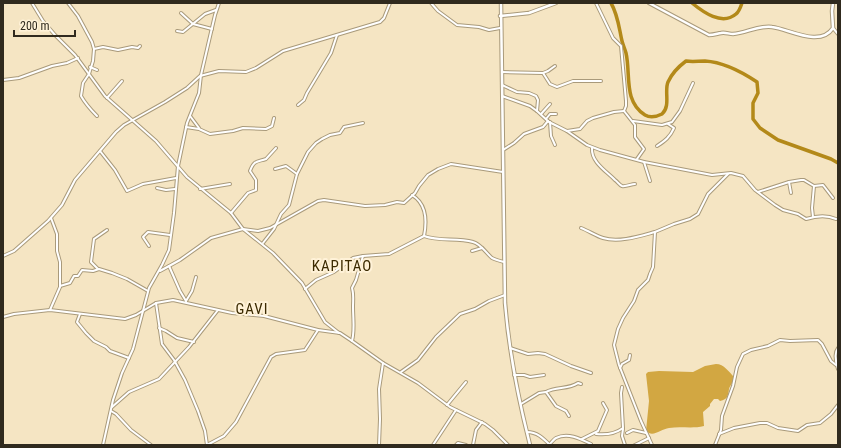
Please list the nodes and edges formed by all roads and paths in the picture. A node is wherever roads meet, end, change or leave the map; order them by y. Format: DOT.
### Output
graph roads {
  1 [pos="32,3"];
  2 [pos="68,3"];
  3 [pos="219,3"];
  4 [pos="390,3"];
  5 [pos="431,3"];
  6 [pos="501,3"];
  7 [pos="555,3"];
  8 [pos="596,3"];
  9 [pos="649,3"];
  10 [pos="833,3"];
  11 [pos="217,10"];
  12 [pos="181,13"];
  13 [pos="500,16"];
  14 [pos="193,24"];
  15 [pos="500,28"];
  16 [pos="833,28"];
  17 [pos="212,30"];
  18 [pos="177,31"];
  19 [pos="838,34"];
  20 [pos="337,35"];
  21 [pos="140,46"];
  22 [pos="94,49"];
  23 [pos="78,58"];
  24 [pos="555,66"];
  25 [pos="90,67"];
  26 [pos="97,70"];
  27 [pos="502,72"];
  28 [pos="543,73"];
  29 [pos="89,74"];
  30 [pos="201,75"];
  31 [pos="3,80"];
  32 [pos="122,81"];
  33 [pos="601,82"];
  34 [pos="693,82"];
  35 [pos="502,85"];
  36 [pos="502,96"];
  37 [pos="107,98"];
  38 [pos="550,104"];
  39 [pos="298,106"];
  40 [pos="537,111"];
  41 [pos="624,111"];
  42 [pos="541,114"];
  43 [pos="556,114"];
  44 [pos="97,116"];
  45 [pos="190,116"];
  46 [pos="274,118"];
  47 [pos="132,120"];
  48 [pos="548,121"];
  49 [pos="633,121"];
  50 [pos="363,123"];
  51 [pos="667,124"];
  52 [pos="186,127"];
  53 [pos="199,129"];
  54 [pos="567,131"];
  55 [pos="555,145"];
  56 [pos="657,146"];
  57 [pos="276,148"];
  58 [pos="592,148"];
  59 [pos="503,150"];
  60 [pos="100,151"];
  61 [pos="637,159"];
  62 [pos="644,162"];
  63 [pos="178,166"];
  64 [pos="275,169"];
  65 [pos="503,172"];
  66 [pos="728,173"];
  67 [pos="297,174"];
  68 [pos="176,178"];
  69 [pos="650,181"];
  70 [pos="789,182"];
  71 [pos="230,184"];
  72 [pos="635,184"];
  73 [pos="814,186"];
  74 [pos="157,188"];
  75 [pos="175,189"];
  76 [pos="200,189"];
  77 [pos="758,192"];
  78 [pos="415,193"];
  79 [pos="791,193"];
  80 [pos="412,195"];
  81 [pos="416,198"];
  82 [pos="833,198"];
  83 [pos="231,213"];
  84 [pos="813,217"];
  85 [pos="51,218"];
  86 [pos="836,219"];
  87 [pos="276,226"];
  88 [pos="581,228"];
  89 [pos="243,229"];
  90 [pos="108,230"];
  91 [pos="655,232"];
  92 [pos="170,235"];
  93 [pos="424,236"];
  94 [pos="263,244"];
  95 [pos="150,246"];
  96 [pos="482,248"];
  97 [pos="472,252"];
  98 [pos="3,256"];
  99 [pos="363,256"];
  100 [pos="504,262"];
  101 [pos="169,266"];
  102 [pos="98,269"];
  103 [pos="159,271"];
  104 [pos="196,277"];
  105 [pos="60,286"];
  106 [pos="306,288"];
  107 [pos="148,290"];
  108 [pos="505,295"];
  109 [pos="186,301"];
  110 [pos="156,303"];
  111 [pos="50,310"];
  112 [pos="218,310"];
  113 [pos="143,311"];
  114 [pos="80,314"];
  115 [pos="3,317"];
  116 [pos="160,328"];
  117 [pos="318,330"];
  118 [pos="340,333"];
  119 [pos="352,341"];
  120 [pos="194,342"];
  121 [pos="509,347"];
  122 [pos="838,348"];
  123 [pos="630,355"];
  124 [pos="129,358"];
  125 [pos="175,362"];
  126 [pos="383,363"];
  127 [pos="836,365"];
  128 [pos="620,368"];
  129 [pos="838,369"];
  130 [pos="400,372"];
  131 [pos="591,373"];
  132 [pos="514,375"];
  133 [pos="544,375"];
  134 [pos="466,382"];
  135 [pos="581,384"];
  136 [pos="622,387"];
  137 [pos="546,392"];
  138 [pos="603,403"];
  139 [pos="521,404"];
  140 [pos="447,405"];
  141 [pos="838,405"];
  142 [pos="111,407"];
  143 [pos="456,410"];
  144 [pos="111,411"];
  145 [pos="569,416"];
  146 [pos="482,422"];
  147 [pos="622,429"];
  148 [pos="527,432"];
  149 [pos="626,433"];
  150 [pos="646,433"];
  151 [pos="596,434"];
  152 [pos="719,434"];
  153 [pos="649,438"];
  154 [pos="582,439"];
  155 [pos="591,444"];
  156 [pos="103,445"];
  157 [pos="151,445"];
  158 [pos="207,445"];
  159 [pos="379,445"];
  160 [pos="433,445"];
  161 [pos="456,445"];
  162 [pos="466,445"];
  163 [pos="472,445"];
  164 [pos="508,445"];
  165 [pos="530,445"];
  166 [pos="549,445"];
  167 [pos="625,445"];
  168 [pos="635,445"];
  169 [pos="652,445"];
  170 [pos="715,445"];
  1 -- 23 [label="street"];
  2 -- 22 [label="street"];
  3 -- 11 [label="street"];
  4 -- 20 [label="street"];
  5 -- 15 [label="street"];
  6 -- 13 [label="main road"];
  7 -- 13 [label="main road"];
  8 -- 41 [label="street"];
  9 -- 16 [label="main road"];
  10 -- 16 [label="main road"];
  11 -- 14 [label="street"];
  11 -- 17 [label="street"];
  12 -- 14 [label="street"];
  13 -- 15 [label="main road"];
  14 -- 17 [label="street"];
  14 -- 18 [label="street"];
  15 -- 27 [label="main road"];
  16 -- 19 [label="street"];
  17 -- 30 [label="street"];
  20 -- 30 [label="street"];
  20 -- 39 [label="street"];
  21 -- 22 [label="street"];
  22 -- 25 [label="street"];
  23 -- 29 [label="street"];
  23 -- 31 [label="street"];
  24 -- 28 [label="street"];
  25 -- 26 [label="street"];
  25 -- 29 [label="street"];
  27 -- 28 [label="street"];
  27 -- 35 [label="main road"];
  28 -- 33 [label="street"];
  29 -- 37 [label="street"];
  29 -- 44 [label="street"];
  30 -- 45 [label="street"];
  30 -- 47 [label="street"];
  32 -- 37 [label="street"];
  34 -- 51 [label="street"];
  35 -- 36 [label="main road"];
  35 -- 40 [label="street"];
  36 -- 40 [label="street"];
  36 -- 59 [label="main road"];
  37 -- 47 [label="street"];
  38 -- 42 [label="street"];
  40 -- 42 [label="street"];
  41 -- 49 [label="street"];
  41 -- 54 [label="street"];
  42 -- 48 [label="street"];
  43 -- 48 [label="street"];
  45 -- 52 [label="street"];
  45 -- 53 [label="street"];
  46 -- 53 [label="street"];
  47 -- 60 [label="street"];
  47 -- 63 [label="street"];
  48 -- 54 [label="street"];
  48 -- 55 [label="street"];
  48 -- 59 [label="street"];
  49 -- 51 [label="street"];
  49 -- 61 [label="street"];
  50 -- 67 [label="street"];
  51 -- 56 [label="street"];
  52 -- 53 [label="street"];
  52 -- 63 [label="street"];
  54 -- 58 [label="street"];
  57 -- 83 [label="street"];
  58 -- 61 [label="street"];
  58 -- 72 [label="street"];
  59 -- 65 [label="main road"];
  60 -- 68 [label="street"];
  60 -- 85 [label="street"];
  61 -- 62 [label="street"];
  62 -- 66 [label="street"];
  62 -- 69 [label="street"];
  63 -- 68 [label="street"];
  63 -- 76 [label="street"];
  64 -- 67 [label="street"];
  65 -- 78 [label="street"];
  65 -- 100 [label="main road"];
  66 -- 77 [label="street"];
  66 -- 91 [label="street"];
  67 -- 87 [label="street"];
  68 -- 75 [label="street"];
  70 -- 73 [label="street"];
  70 -- 77 [label="street"];
  70 -- 79 [label="street"];
  71 -- 76 [label="street"];
  73 -- 82 [label="street"];
  73 -- 84 [label="street"];
  74 -- 75 [label="street"];
  75 -- 92 [label="street"];
  76 -- 83 [label="street"];
  77 -- 84 [label="street"];
  78 -- 80 [label="street"];
  78 -- 81 [label="street"];
  80 -- 81 [label="street"];
  80 -- 87 [label="street"];
  81 -- 93 [label="street"];
  83 -- 89 [label="street"];
  84 -- 86 [label="street"];
  85 -- 98 [label="street"];
  85 -- 105 [label="street"];
  87 -- 89 [label="street"];
  87 -- 94 [label="street"];
  88 -- 91 [label="street"];
  89 -- 94 [label="street"];
  89 -- 101 [label="street"];
  90 -- 102 [label="street"];
  91 -- 128 [label="street"];
  92 -- 95 [label="street"];
  92 -- 103 [label="street"];
  93 -- 96 [label="street"];
  93 -- 99 [label="street"];
  94 -- 106 [label="street"];
  96 -- 97 [label="street"];
  96 -- 100 [label="street"];
  99 -- 106 [label="street"];
  99 -- 119 [label="street"];
  100 -- 108 [label="main road"];
  101 -- 103 [label="street"];
  101 -- 109 [label="street"];
  102 -- 105 [label="street"];
  102 -- 107 [label="street"];
  103 -- 107 [label="street"];
  104 -- 109 [label="street"];
  105 -- 111 [label="street"];
  106 -- 118 [label="street"];
  107 -- 113 [label="street"];
  108 -- 121 [label="main road"];
  108 -- 130 [label="street"];
  109 -- 110 [label="street"];
  109 -- 112 [label="street"];
  110 -- 113 [label="street"];
  110 -- 116 [label="street"];
  111 -- 114 [label="street"];
  111 -- 115 [label="street"];
  112 -- 117 [label="street"];
  112 -- 120 [label="street"];
  113 -- 114 [label="street"];
  113 -- 124 [label="street"];
  114 -- 124 [label="street"];
  116 -- 120 [label="street"];
  116 -- 125 [label="street"];
  117 -- 118 [label="street"];
  117 -- 158 [label="street"];
  118 -- 119 [label="street"];
  119 -- 126 [label="street"];
  120 -- 125 [label="street"];
  121 -- 131 [label="street"];
  121 -- 132 [label="main road"];
  122 -- 127 [label="street"];
  123 -- 128 [label="street"];
  124 -- 142 [label="street"];
  125 -- 142 [label="street"];
  125 -- 158 [label="street"];
  126 -- 130 [label="street"];
  126 -- 159 [label="street"];
  127 -- 129 [label="street"];
  127 -- 152 [label="street"];
  128 -- 150 [label="street"];
  130 -- 140 [label="street"];
  132 -- 133 [label="street"];
  132 -- 139 [label="main road"];
  134 -- 140 [label="street"];
  135 -- 137 [label="street"];
  136 -- 147 [label="street"];
  137 -- 139 [label="street"];
  137 -- 145 [label="street"];
  138 -- 151 [label="street"];
  139 -- 148 [label="main road"];
  140 -- 143 [label="street"];
  141 -- 152 [label="street"];
  142 -- 144 [label="street"];
  143 -- 146 [label="street"];
  143 -- 160 [label="street"];
  144 -- 156 [label="street"];
  144 -- 157 [label="street"];
  146 -- 163 [label="street"];
  146 -- 164 [label="street"];
  147 -- 151 [label="street"];
  147 -- 167 [label="street"];
  148 -- 165 [label="main road"];
  148 -- 166 [label="street"];
  149 -- 150 [label="street"];
  150 -- 153 [label="street"];
  151 -- 154 [label="street"];
  152 -- 170 [label="street"];
  153 -- 168 [label="street"];
  153 -- 169 [label="street"];
  154 -- 155 [label="street"];
  154 -- 166 [label="street"];
  161 -- 162 [label="street"];
}
